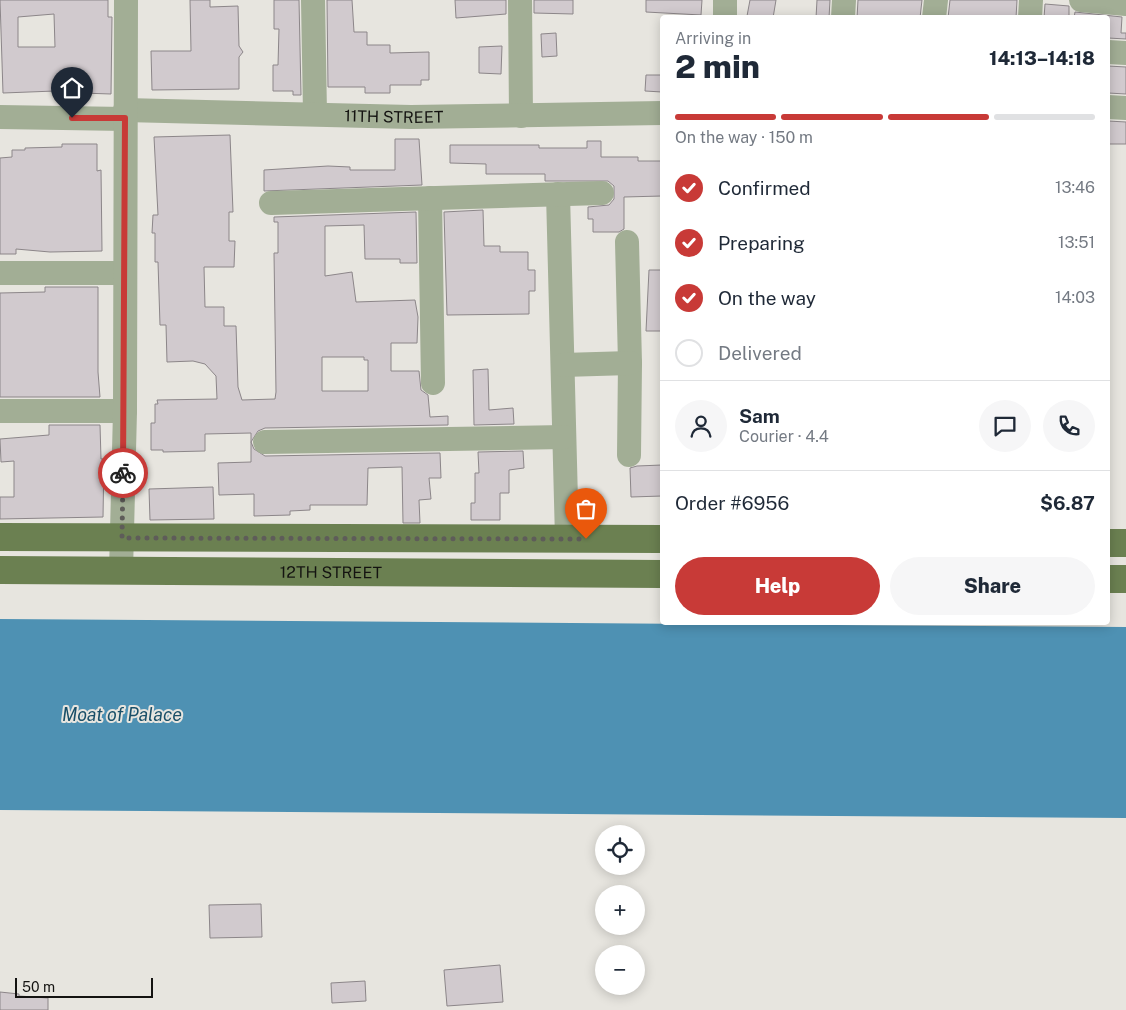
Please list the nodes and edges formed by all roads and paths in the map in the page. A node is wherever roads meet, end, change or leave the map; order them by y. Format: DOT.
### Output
graph roads {
  1 [pos="126,0"];
  2 [pos="313,0"];
  3 [pos="520,0"];
  4 [pos="725,0"];
  5 [pos="844,0"];
  6 [pos="936,0"];
  7 [pos="1031,0"];
  8 [pos="1081,0"];
  9 [pos="1126,4"];
  10 [pos="725,15"];
  11 [pos="843,15"];
  12 [pos="934,15"];
  13 [pos="1030,15"];
  14 [pos="1110,52"];
  15 [pos="1126,53"];
  16 [pos="1110,107"];
  17 [pos="1126,108"];
  18 [pos="315,113"];
  19 [pos="660,113"];
  20 [pos="125,114"];
  21 [pos="521,116"];
  22 [pos="0,117"];
  23 [pos="602,193"];
  24 [pos="558,194"];
  25 [pos="430,198"];
  26 [pos="272,203"];
  27 [pos="627,242"];
  28 [pos="0,273"];
  29 [pos="125,273"];
  30 [pos="630,363"];
  31 [pos="563,366"];
  32 [pos="433,383"];
  33 [pos="0,411"];
  34 [pos="125,411"];
  35 [pos="564,437"];
  36 [pos="266,442"];
  37 [pos="629,455"];
  38 [pos="0,537"];
  39 [pos="122,538"];
  40 [pos="567,539"];
  41 [pos="660,539"];
  42 [pos="1110,543"];
  43 [pos="1126,543"];
  44 [pos="0,570"];
  45 [pos="121,572"];
  46 [pos="660,574"];
  47 [pos="1110,579"];
  48 [pos="1126,579"];
  1 -- 20 [label="street"];
  2 -- 18 [label="street"];
  3 -- 21 [label="street"];
  4 -- 10 [label="street"];
  5 -- 11 [label="street"];
  6 -- 12 [label="street"];
  7 -- 13 [label="street"];
  8 -- 9 [label="street"];
  14 -- 15 [label="street"];
  16 -- 17 [label="street"];
  18 -- 20 [label="street, 11TH STREET"];
  18 -- 21 [label="street, 11TH STREET"];
  19 -- 21 [label="street, 11TH STREET"];
  20 -- 22 [label="street, 11TH STREET"];
  20 -- 29 [label="street"];
  23 -- 24 [label="street"];
  24 -- 25 [label="street"];
  24 -- 31 [label="street"];
  25 -- 26 [label="street"];
  25 -- 32 [label="street"];
  27 -- 30 [label="street"];
  28 -- 29 [label="street"];
  29 -- 34 [label="street"];
  30 -- 31 [label="street"];
  30 -- 37 [label="street"];
  31 -- 35 [label="street"];
  33 -- 34 [label="street"];
  34 -- 39 [label="street"];
  35 -- 36 [label="street"];
  35 -- 40 [label="street"];
  38 -- 39 [label="main road, 12TH STREET"];
  39 -- 40 [label="main road, 12TH STREET"];
  39 -- 45 [label="street"];
  40 -- 41 [label="main road, 12TH STREET"];
  42 -- 43 [label="main road"];
  44 -- 45 [label="main road, 12TH STREET"];
  45 -- 46 [label="main road, 12TH STREET"];
  47 -- 48 [label="main road"];
}
